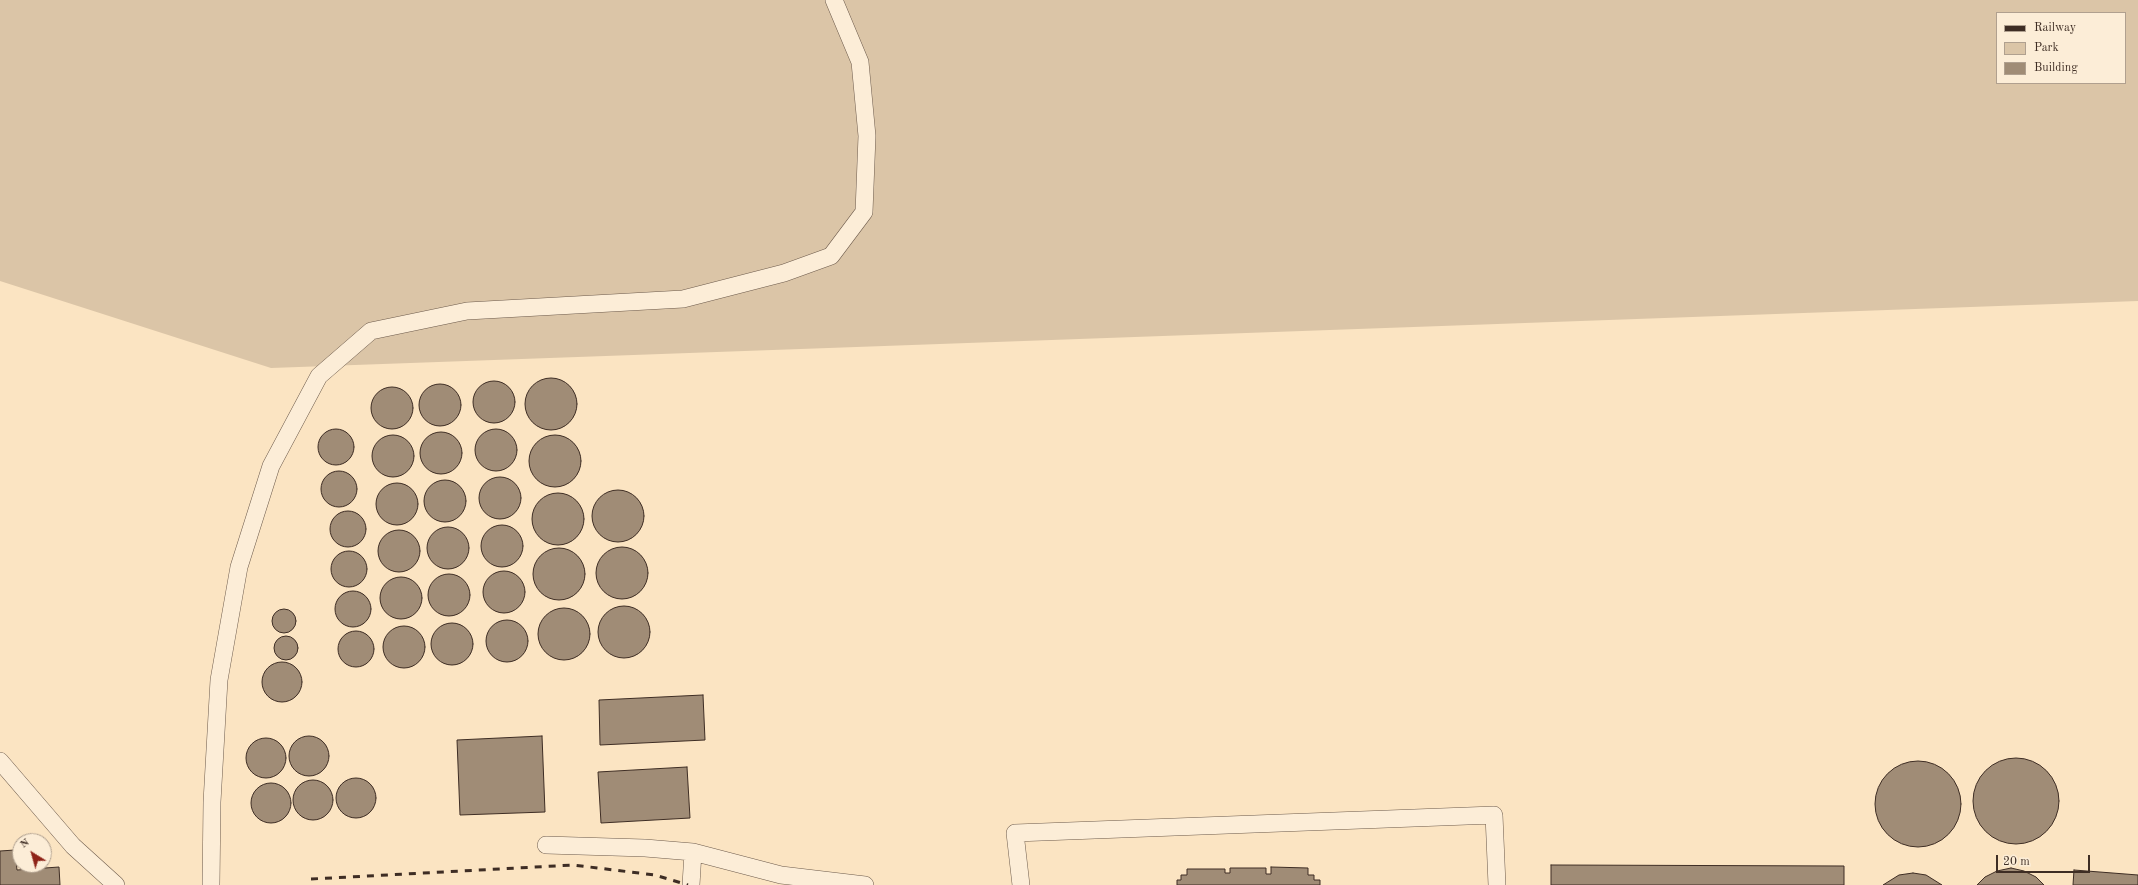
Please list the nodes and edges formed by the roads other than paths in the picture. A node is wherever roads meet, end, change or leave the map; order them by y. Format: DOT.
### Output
graph roads {
  1 [pos="834,0"];
  2 [pos="0,761"];
  3 [pos="546,845"];
  4 [pos="693,852"];
  5 [pos="116,885"];
  6 [pos="211,885"];
  7 [pos="691,885"];
  8 [pos="865,885"];
  9 [pos="1021,885"];
  10 [pos="1497,885"];
  1 -- 6 [label="lane"];
  2 -- 5 [label="lane"];
  3 -- 4 [label="lane"];
  4 -- 7 [label="lane"];
  4 -- 8 [label="lane"];
  9 -- 10 [label="lane"];
}
